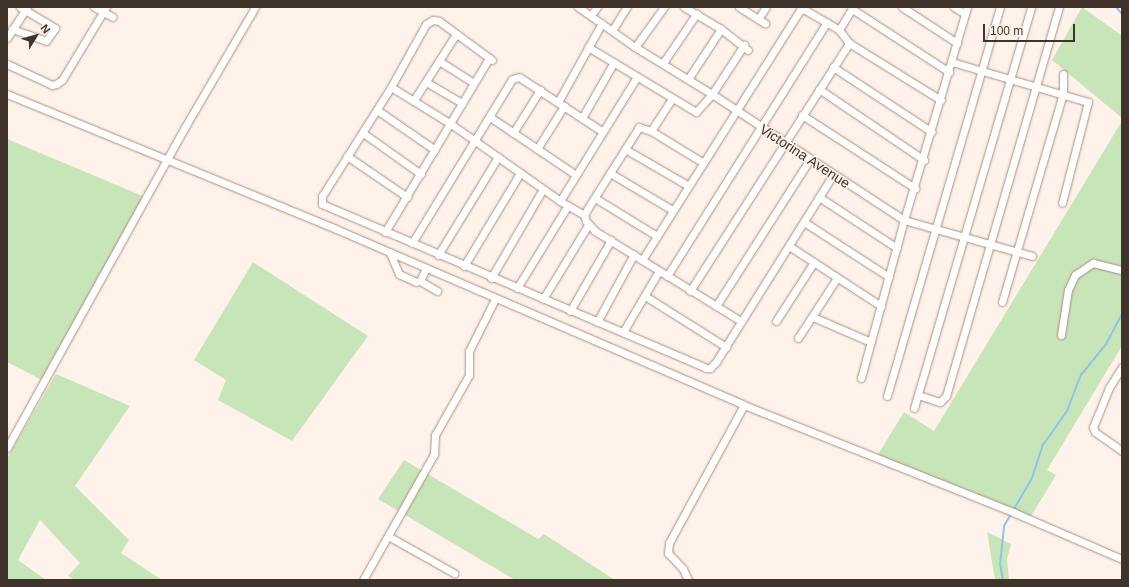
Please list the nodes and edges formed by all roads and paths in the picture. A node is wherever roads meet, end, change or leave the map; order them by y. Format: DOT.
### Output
graph roads {
  1 [pos="94,7"];
  2 [pos="255,7"];
  3 [pos="578,7"];
  4 [pos="596,7"];
  5 [pos="628,7"];
  6 [pos="664,7"];
  7 [pos="684,7"];
  8 [pos="766,7"];
  9 [pos="902,7"];
  10 [pos="954,7"];
  11 [pos="1000,7"];
  12 [pos="1031,7"];
  13 [pos="1059,7"];
  14 [pos="24,8"];
  15 [pos="743,8"];
  16 [pos="852,8"];
  17 [pos="104,10"];
  18 [pos="966,11"];
  19 [pos="697,13"];
  20 [pos="591,15"];
  21 [pos="113,17"];
  22 [pos="758,19"];
  23 [pos="827,22"];
  24 [pos="602,23"];
  25 [pos="766,23"];
  26 [pos="12,29"];
  27 [pos="613,29"];
  28 [pos="721,29"];
  29 [pos="839,30"];
  30 [pos="456,34"];
  31 [pos="7,38"];
  32 [pos="850,42"];
  33 [pos="957,43"];
  34 [pos="588,47"];
  35 [pos="635,47"];
  36 [pos="439,61"];
  37 [pos="614,62"];
  38 [pos="952,62"];
  39 [pos="663,63"];
  40 [pos="7,64"];
  41 [pos="834,67"];
  42 [pos="981,70"];
  43 [pos="949,72"];
  44 [pos="1063,74"];
  45 [pos="637,77"];
  46 [pos="688,79"];
  47 [pos="1010,79"];
  48 [pos="426,82"];
  49 [pos="474,83"];
  50 [pos="391,86"];
  51 [pos="1037,86"];
  52 [pos="819,89"];
  53 [pos="540,90"];
  54 [pos="1063,93"];
  55 [pos="7,94"];
  56 [pos="712,94"];
  57 [pos="672,99"];
  58 [pos="414,100"];
  59 [pos="941,100"];
  60 [pos="462,103"];
  61 [pos="561,104"];
  62 [pos="377,110"];
  63 [pos="737,111"];
  64 [pos="802,115"];
  65 [pos="490,117"];
  66 [pos="582,118"];
  67 [pos="450,124"];
  68 [pos="761,127"];
  69 [pos="651,131"];
  70 [pos="513,132"];
  71 [pos="603,132"];
  72 [pos="932,132"];
  73 [pos="363,133"];
  74 [pos="474,141"];
  75 [pos="784,142"];
  76 [pos="625,149"];
  77 [pos="435,150"];
  78 [pos="537,150"];
  79 [pos="347,156"];
  80 [pos="498,157"];
  81 [pos="810,159"];
  82 [pos="166,160"];
  83 [pos="924,160"];
  84 [pos="702,162"];
  85 [pos="520,173"];
  86 [pos="421,174"];
  87 [pos="610,174"];
  88 [pos="576,175"];
  89 [pos="833,175"];
  90 [pos="687,185"];
  91 [pos="915,188"];
  92 [pos="543,190"];
  93 [pos="819,196"];
  94 [pos="407,197"];
  95 [pos="595,198"];
  96 [pos="560,201"];
  97 [pos="1062,203"];
  98 [pos="568,205"];
  99 [pos="672,210"];
  100 [pos="584,215"];
  101 [pos="904,220"];
  102 [pos="804,222"];
  103 [pos="588,225"];
  104 [pos="936,230"];
  105 [pos="385,232"];
  106 [pos="656,236"];
  107 [pos="962,236"];
  108 [pos="611,240"];
  109 [pos="412,243"];
  110 [pos="989,245"];
  111 [pos="789,246"];
  112 [pos="897,248"];
  113 [pos="1018,251"];
  114 [pos="390,252"];
  115 [pos="634,254"];
  116 [pos="438,255"];
  117 [pos="1032,256"];
  118 [pos="642,260"];
  119 [pos="814,262"];
  120 [pos="464,266"];
  121 [pos="426,268"];
  122 [pos="1122,270"];
  123 [pos="659,271"];
  124 [pos="667,276"];
  125 [pos="889,277"];
  126 [pos="491,278"];
  127 [pos="837,278"];
  128 [pos="416,282"];
  129 [pos="517,288"];
  130 [pos="437,291"];
  131 [pos="690,291"];
  132 [pos="645,296"];
  133 [pos="496,299"];
  134 [pos="543,299"];
  135 [pos="1002,302"];
  136 [pos="716,306"];
  137 [pos="881,306"];
  138 [pos="570,311"];
  139 [pos="813,317"];
  140 [pos="741,321"];
  141 [pos="597,322"];
  142 [pos="776,322"];
  143 [pos="623,332"];
  144 [pos="1061,335"];
  145 [pos="798,338"];
  146 [pos="871,342"];
  147 [pos="726,347"];
  148 [pos="1122,366"];
  149 [pos="862,378"];
  150 [pos="918,395"];
  151 [pos="887,396"];
  152 [pos="744,405"];
  153 [pos="914,408"];
  154 [pos="7,448"];
  155 [pos="1121,448"];
  156 [pos="388,536"];
  157 [pos="1122,559"];
  158 [pos="454,573"];
  159 [pos="363,580"];
  160 [pos="688,580"];
  1 -- 17 [label="street"];
  2 -- 82 [label="street"];
  3 -- 20 [label="street, Victorina Avenue"];
  4 -- 20 [label="street"];
  5 -- 27 [label="street"];
  6 -- 35 [label="street"];
  7 -- 19 [label="street"];
  8 -- 22 [label="street"];
  9 -- 33 [label="street"];
  10 -- 18 [label="street"];
  11 -- 42 [label="street"];
  12 -- 47 [label="street"];
  13 -- 51 [label="street"];
  14 -- 26 [label="street"];
  14 -- 26 [label="street"];
  15 -- 22 [label="street"];
  16 -- 29 [label="street"];
  16 -- 43 [label="street"];
  17 -- 21 [label="street"];
  17 -- 40 [label="street"];
  18 -- 33 [label="street"];
  19 -- 28 [label="street"];
  19 -- 39 [label="street"];
  20 -- 24 [label="street, Victorina Avenue"];
  22 -- 25 [label="street"];
  23 -- 29 [label="street"];
  23 -- 63 [label="street"];
  23 -- 68 [label="street"];
  24 -- 27 [label="street, Victorina Avenue"];
  24 -- 34 [label="street"];
  26 -- 31 [label="street"];
  27 -- 35 [label="street, Victorina Avenue"];
  28 -- 46 [label="street"];
  28 -- 56 [label="street"];
  29 -- 32 [label="street"];
  30 -- 36 [label="street"];
  30 -- 49 [label="street"];
  30 -- 50 [label="street"];
  32 -- 41 [label="street"];
  32 -- 59 [label="street"];
  33 -- 38 [label="street"];
  34 -- 37 [label="street"];
  34 -- 61 [label="street"];
  35 -- 39 [label="street, Victorina Avenue"];
  36 -- 48 [label="street"];
  36 -- 49 [label="street"];
  37 -- 45 [label="street"];
  37 -- 66 [label="street"];
  38 -- 42 [label="street"];
  38 -- 43 [label="street"];
  39 -- 46 [label="street, Victorina Avenue"];
  41 -- 52 [label="street"];
  41 -- 72 [label="street"];
  42 -- 47 [label="street"];
  42 -- 104 [label="street"];
  43 -- 59 [label="street"];
  44 -- 54 [label="street"];
  45 -- 57 [label="street"];
  45 -- 71 [label="street"];
  46 -- 56 [label="street, Victorina Avenue"];
  47 -- 51 [label="street"];
  47 -- 107 [label="street"];
  48 -- 58 [label="street"];
  48 -- 60 [label="street"];
  49 -- 60 [label="street"];
  50 -- 58 [label="street"];
  50 -- 62 [label="street"];
  51 -- 54 [label="street"];
  51 -- 110 [label="street"];
  52 -- 64 [label="street"];
  52 -- 83 [label="street"];
  53 -- 61 [label="street"];
  53 -- 65 [label="street"];
  53 -- 70 [label="street"];
  54 -- 97 [label="street"];
  54 -- 113 [label="street"];
  55 -- 82 [label="street"];
  56 -- 57 [label="street"];
  56 -- 63 [label="street, Victorina Avenue"];
  57 -- 69 [label="street"];
  58 -- 67 [label="street"];
  59 -- 72 [label="street"];
  60 -- 67 [label="street"];
  61 -- 66 [label="street"];
  61 -- 78 [label="street"];
  62 -- 73 [label="street"];
  62 -- 77 [label="street"];
  63 -- 68 [label="street, Victorina Avenue"];
  63 -- 84 [label="street"];
  64 -- 75 [label="street"];
  64 -- 91 [label="street"];
  65 -- 70 [label="street"];
  65 -- 74 [label="street"];
  66 -- 71 [label="street"];
  67 -- 74 [label="street"];
  67 -- 77 [label="street"];
  68 -- 75 [label="street, Victorina Avenue"];
  68 -- 124 [label="street"];
  69 -- 76 [label="street"];
  69 -- 84 [label="street"];
  70 -- 78 [label="street"];
  71 -- 88 [label="street"];
  72 -- 83 [label="street"];
  73 -- 79 [label="street"];
  73 -- 86 [label="street"];
  74 -- 80 [label="street"];
  74 -- 109 [label="street"];
  75 -- 81 [label="street, Victorina Avenue"];
  75 -- 131 [label="street"];
  76 -- 87 [label="street"];
  76 -- 90 [label="street"];
  77 -- 86 [label="street"];
  78 -- 88 [label="street"];
  79 -- 94 [label="street"];
  79 -- 105 [label="street"];
  80 -- 85 [label="street"];
  80 -- 116 [label="street"];
  81 -- 89 [label="street, Victorina Avenue"];
  81 -- 136 [label="street"];
  82 -- 114 [label="street"];
  82 -- 154 [label="street"];
  83 -- 91 [label="street"];
  84 -- 90 [label="street"];
  85 -- 92 [label="street"];
  85 -- 120 [label="street"];
  86 -- 94 [label="street"];
  87 -- 95 [label="street"];
  87 -- 99 [label="street"];
  88 -- 96 [label="street"];
  89 -- 93 [label="street"];
  89 -- 101 [label="street, Victorina Avenue"];
  90 -- 99 [label="street"];
  91 -- 101 [label="street"];
  92 -- 96 [label="street"];
  92 -- 126 [label="street"];
  93 -- 102 [label="street"];
  93 -- 112 [label="street"];
  94 -- 105 [label="street"];
  95 -- 100 [label="street"];
  95 -- 106 [label="street"];
  96 -- 98 [label="street"];
  98 -- 100 [label="street"];
  98 -- 129 [label="street"];
  99 -- 106 [label="street"];
  100 -- 103 [label="street"];
  101 -- 104 [label="street, Victorina Avenue"];
  101 -- 112 [label="street"];
  102 -- 111 [label="street"];
  102 -- 125 [label="street"];
  103 -- 108 [label="street"];
  103 -- 134 [label="street"];
  104 -- 107 [label="street, Victorina Avenue"];
  104 -- 151 [label="street"];
  105 -- 109 [label="street"];
  106 -- 118 [label="street"];
  107 -- 110 [label="street, Victorina Avenue"];
  107 -- 150 [label="street"];
  108 -- 115 [label="street"];
  108 -- 138 [label="street"];
  109 -- 116 [label="street"];
  110 -- 113 [label="street, Victorina Avenue"];
  110 -- 150 [label="street"];
  111 -- 119 [label="street"];
  111 -- 140 [label="street"];
  112 -- 125 [label="street"];
  113 -- 117 [label="street, Victorina Avenue"];
  113 -- 135 [label="street"];
  114 -- 121 [label="street"];
  114 -- 128 [label="street"];
  115 -- 118 [label="street"];
  115 -- 141 [label="street"];
  116 -- 120 [label="street"];
  118 -- 123 [label="street"];
  119 -- 127 [label="street"];
  119 -- 142 [label="street"];
  120 -- 126 [label="street"];
  121 -- 130 [label="street"];
  121 -- 133 [label="street"];
  122 -- 144 [label="street"];
  123 -- 124 [label="street"];
  123 -- 132 [label="street"];
  124 -- 131 [label="street"];
  125 -- 137 [label="street"];
  126 -- 129 [label="street"];
  127 -- 137 [label="street"];
  127 -- 139 [label="street"];
  129 -- 134 [label="street"];
  131 -- 136 [label="street"];
  132 -- 143 [label="street"];
  132 -- 147 [label="street"];
  133 -- 152 [label="street"];
  133 -- 156 [label="street"];
  134 -- 138 [label="street"];
  136 -- 140 [label="street"];
  137 -- 146 [label="street"];
  138 -- 141 [label="street"];
  139 -- 145 [label="street"];
  139 -- 146 [label="street"];
  140 -- 147 [label="street"];
  141 -- 143 [label="street"];
  143 -- 147 [label="street"];
  146 -- 149 [label="street"];
  148 -- 155 [label="street"];
  150 -- 153 [label="street"];
  152 -- 157 [label="street"];
  152 -- 160 [label="street"];
  156 -- 158 [label="street"];
  156 -- 159 [label="street"];
}
